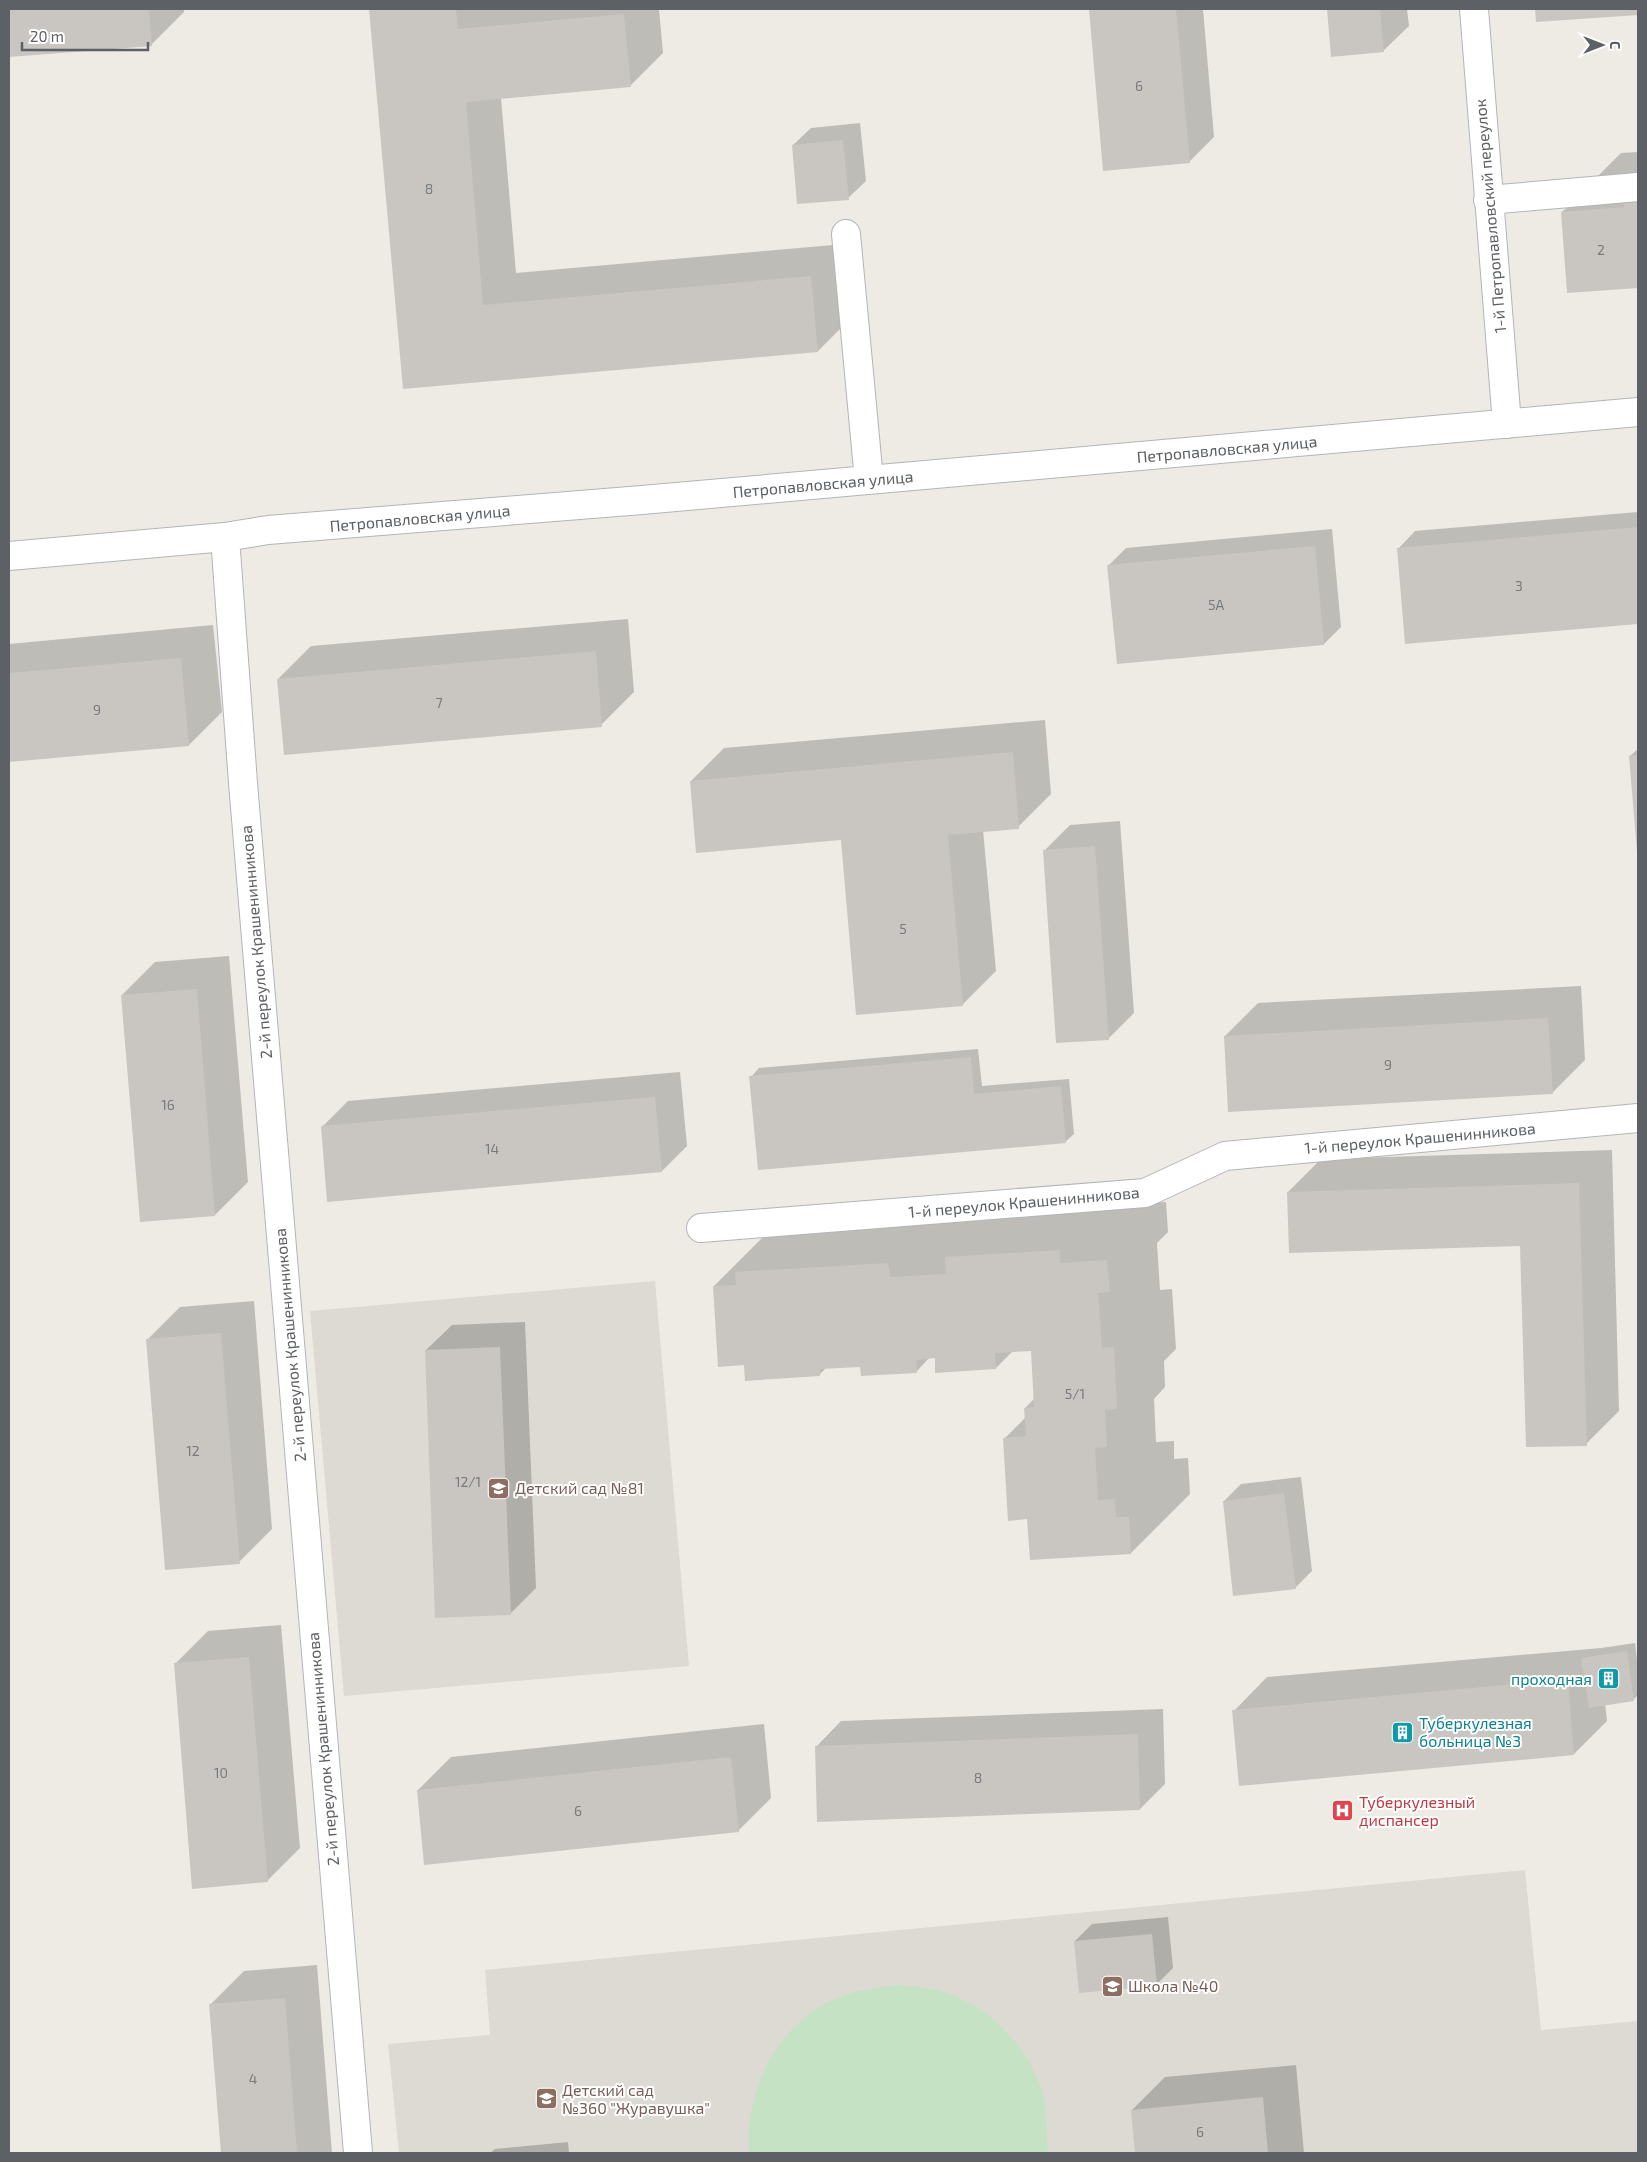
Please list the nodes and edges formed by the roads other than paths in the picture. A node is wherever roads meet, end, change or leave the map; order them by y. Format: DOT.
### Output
graph roads {
  1 [pos="1474,9"];
  2 [pos="1638,187"];
  3 [pos="1488,200"];
  4 [pos="846,234"];
  5 [pos="1638,412"];
  6 [pos="1507,424"];
  7 [pos="869,480"];
  8 [pos="225,537"];
  9 [pos="9,556"];
  10 [pos="1638,1118"];
  11 [pos="701,1228"];
  12 [pos="358,2153"];
  1 -- 3 [label="street, 1-й Петропавловский переулок"];
  2 -- 3 [label="street"];
  3 -- 6 [label="street, 1-й Петропавловский переулок"];
  4 -- 7 [label="street"];
  5 -- 6 [label="street, Петропавловская улица"];
  6 -- 7 [label="street, Петропавловская улица"];
  7 -- 8 [label="street, Петропавловская улица"];
  8 -- 9 [label="street, Петропавловская улица"];
  8 -- 12 [label="street, 2-й переулок Крашенинникова"];
  10 -- 11 [label="street, 1-й переулок Крашенинникова"];
}
